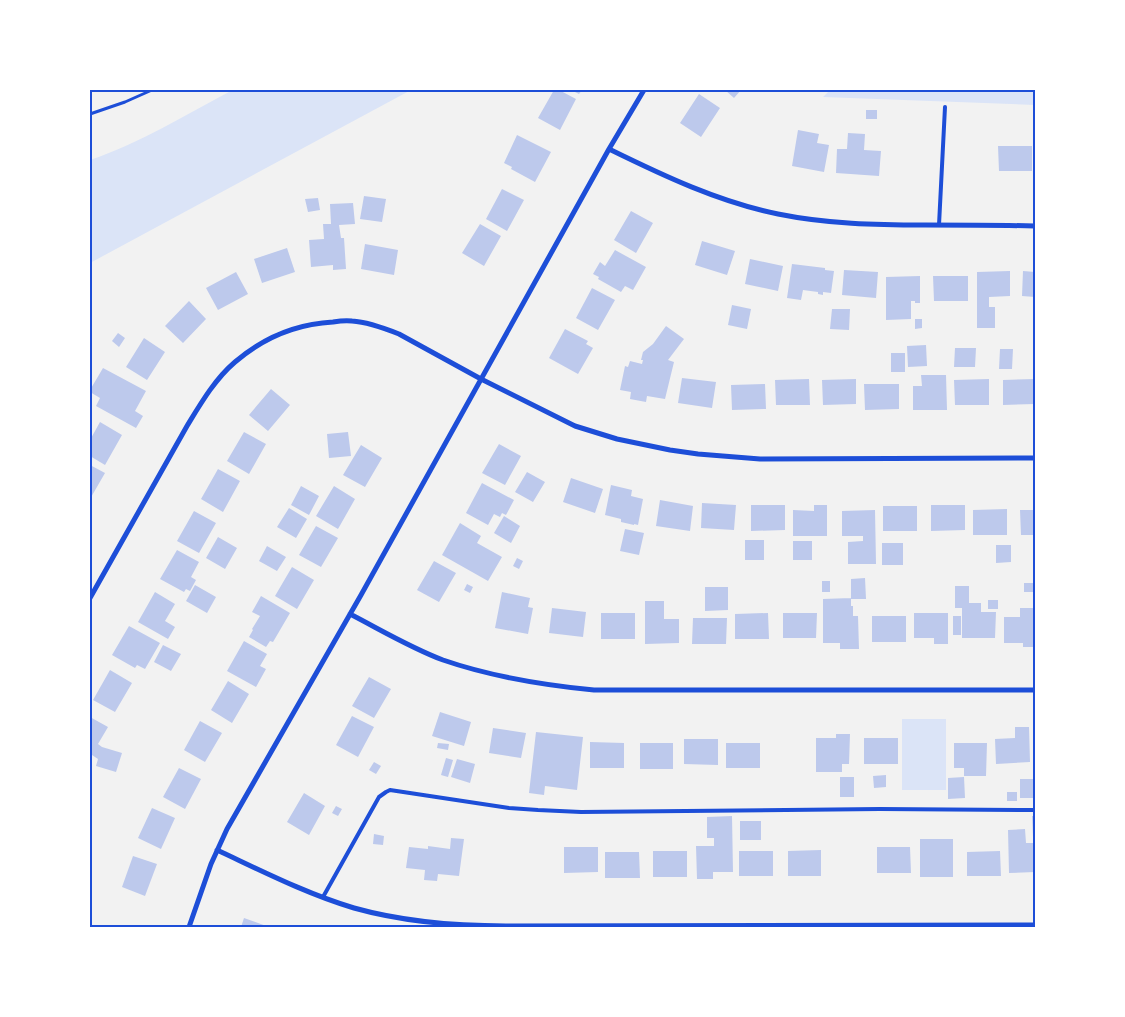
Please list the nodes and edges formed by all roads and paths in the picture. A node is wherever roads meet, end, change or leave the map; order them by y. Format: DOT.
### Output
graph roads {
  1 [pos="152,90"];
  2 [pos="644,90"];
  3 [pos="946,107"];
  4 [pos="90,114"];
  5 [pos="609,150"];
  6 [pos="939,225"];
  7 [pos="1035,226"];
  8 [pos="481,379"];
  9 [pos="1035,458"];
  10 [pos="90,598"];
  11 [pos="350,614"];
  12 [pos="1035,690"];
  13 [pos="1035,810"];
  14 [pos="217,850"];
  15 [pos="323,897"];
  16 [pos="1035,924"];
  17 [pos="189,927"];
  1 -- 4 [label="path"];
  2 -- 5 [label="street"];
  3 -- 6 [label="lane"];
  5 -- 6 [label="street"];
  5 -- 8 [label="street"];
  6 -- 7 [label="street"];
  8 -- 9 [label="street"];
  8 -- 10 [label="street"];
  8 -- 11 [label="street"];
  11 -- 12 [label="street"];
  11 -- 14 [label="street"];
  13 -- 15 [label="lane"];
  14 -- 15 [label="street"];
  14 -- 17 [label="street"];
  15 -- 16 [label="street"];
}
